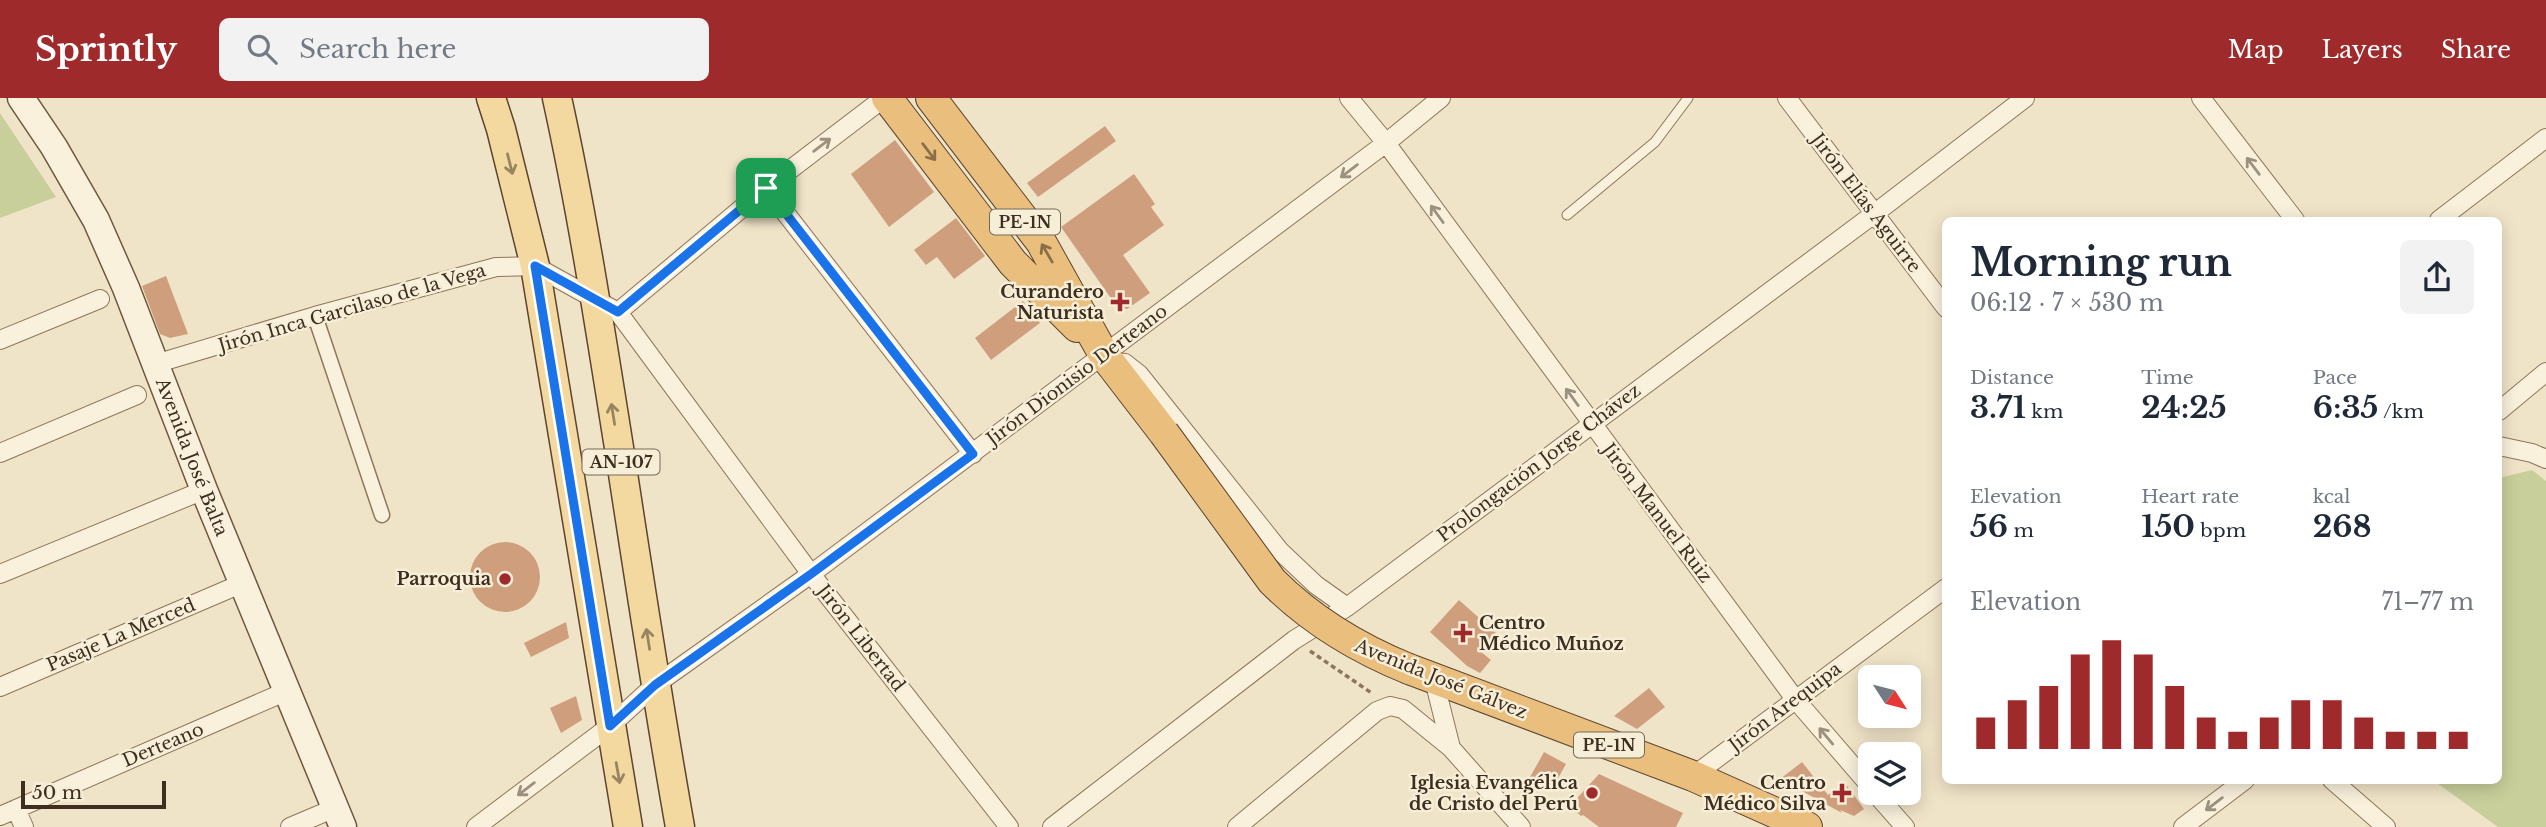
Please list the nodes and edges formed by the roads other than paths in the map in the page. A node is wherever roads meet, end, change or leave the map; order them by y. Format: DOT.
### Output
graph roads {
  1 [pos="21,98"];
  2 [pos="491,98"];
  3 [pos="557,98"];
  4 [pos="886,98"];
  5 [pos="931,98"];
  6 [pos="1349,98"];
  7 [pos="1441,98"];
  8 [pos="1688,98"];
  9 [pos="1787,98"];
  10 [pos="2025,98"];
  11 [pos="2201,98"];
  12 [pos="2546,138"];
  13 [pos="1386,143"];
  14 [pos="766,188"];
  15 [pos="1874,214"];
  16 [pos="1567,215"];
  17 [pos="2293,217"];
  18 [pos="2443,217"];
  19 [pos="535,266"];
  20 [pos="100,299"];
  21 [pos="1942,303"];
  22 [pos="607,306"];
  23 [pos="315,316"];
  24 [pos="0,340"];
  25 [pos="1107,358"];
  26 [pos="155,364"];
  27 [pos="2546,372"];
  28 [pos="137,395"];
  29 [pos="2502,409"];
  30 [pos="1591,423"];
  31 [pos="2502,447"];
  32 [pos="0,453"];
  33 [pos="973,454"];
  34 [pos="2546,459"];
  35 [pos="204,490"];
  36 [pos="382,515"];
  37 [pos="0,574"];
  38 [pos="811,574"];
  39 [pos="243,583"];
  40 [pos="1942,591"];
  41 [pos="1347,607"];
  42 [pos="1422,674"];
  43 [pos="655,685"];
  44 [pos="0,687"];
  45 [pos="287,691"];
  46 [pos="1796,699"];
  47 [pos="610,726"];
  48 [pos="1451,748"];
  49 [pos="1858,773"];
  50 [pos="1693,776"];
  51 [pos="2240,784"];
  52 [pos="2337,784"];
  53 [pos="1886,805"];
  54 [pos="8,812"];
  55 [pos="339,817"];
  56 [pos="24,827"];
  57 [pos="290,827"];
  58 [pos="476,827"];
  59 [pos="628,827"];
  60 [pos="680,827"];
  61 [pos="1009,827"];
  62 [pos="1052,827"];
  63 [pos="1237,827"];
  64 [pos="1521,827"];
  65 [pos="1807,827"];
  66 [pos="1905,827"];
  67 [pos="2183,827"];
  68 [pos="2386,827"];
  1 -- 26 [label="main road, Avenida José Balta"];
  2 -- 19 [label="main road, AN-107, one-way"];
  3 -- 22 [label="main road, AN-107"];
  14 -- 4 [label="street, one-way"];
  4 -- 25 [label="highway, Avenida José Gálvez / PE-1N, one-way"];
  25 -- 5 [label="highway, Avenida José Gálvez / PE-1N, one-way"];
  6 -- 13 [label="street, Jirón Manuel Ruiz"];
  7 -- 13 [label="street, Jirón Dionisio Derteano"];
  8 -- 16 [label="lane"];
  9 -- 15 [label="street, Jirón Elías Aguirre"];
  10 -- 15 [label="street, Prolongación Jorge Chávez"];
  17 -- 11 [label="street, one-way"];
  12 -- 18 [label="street"];
  13 -- 25 [label="street, Jirón Dionisio Derteano, one-way"];
  30 -- 13 [label="street, Jirón Manuel Ruiz, one-way"];
  14 -- 22 [label="street"];
  14 -- 33 [label="street"];
  15 -- 21 [label="street, Jirón Elías Aguirre"];
  15 -- 30 [label="street, Prolongación Jorge Chávez"];
  19 -- 22 [label="street, Jirón Inca Garcilaso de la Vega"];
  19 -- 23 [label="street, Jirón Inca Garcilaso de la Vega"];
  19 -- 47 [label="main road, AN-107"];
  20 -- 24 [label="street"];
  22 -- 38 [label="street, Jirón Libertad"];
  43 -- 22 [label="main road, AN-107, one-way"];
  23 -- 26 [label="street, Jirón Inca Garcilaso de la Vega"];
  23 -- 36 [label="street"];
  25 -- 33 [label="street, Jirón Dionisio Derteano"];
  25 -- 41 [label="street"];
  25 -- 42 [label="highway, Avenida José Gálvez / PE-1N, bridge"];
  26 -- 35 [label="main road, Avenida José Balta"];
  27 -- 29 [label="street"];
  28 -- 32 [label="street"];
  30 -- 41 [label="street, Prolongación Jorge Chávez"];
  30 -- 46 [label="street, Jirón Manuel Ruiz"];
  31 -- 34 [label="street"];
  33 -- 38 [label="street, Jirón Dionisio Derteano"];
  35 -- 37 [label="street"];
  35 -- 39 [label="main road, Avenida José Balta"];
  38 -- 43 [label="street, Jirón Dionisio Derteano"];
  38 -- 61 [label="street, Jirón Libertad"];
  39 -- 44 [label="street, Pasaje La Merced"];
  39 -- 45 [label="main road, Avenida José Balta"];
  40 -- 46 [label="street, Jirón Arequipa"];
  41 -- 62 [label="street, Prolongación Jorge Chávez"];
  42 -- 48 [label="street"];
  42 -- 50 [label="highway, Avenida José Gálvez / PE-1N"];
  43 -- 47 [label="street, Jirón Dionisio Derteano"];
  43 -- 60 [label="main road, AN-107"];
  45 -- 54 [label="street, Derteano"];
  45 -- 55 [label="main road, Avenida José Balta"];
  49 -- 46 [label="street, Jirón Manuel Ruiz, one-way"];
  46 -- 50 [label="street, Jirón Arequipa"];
  47 -- 58 [label="street, Jirón Dionisio Derteano, one-way"];
  47 -- 59 [label="main road, AN-107, one-way"];
  48 -- 63 [label="street"];
  48 -- 64 [label="street"];
  50 -- 65 [label="highway, Avenida José Gálvez / PE-1N"];
  51 -- 67 [label="street, one-way"];
  52 -- 68 [label="street"];
  53 -- 66 [label="street"];
  54 -- 56 [label="street"];
  55 -- 57 [label="street"];
}
